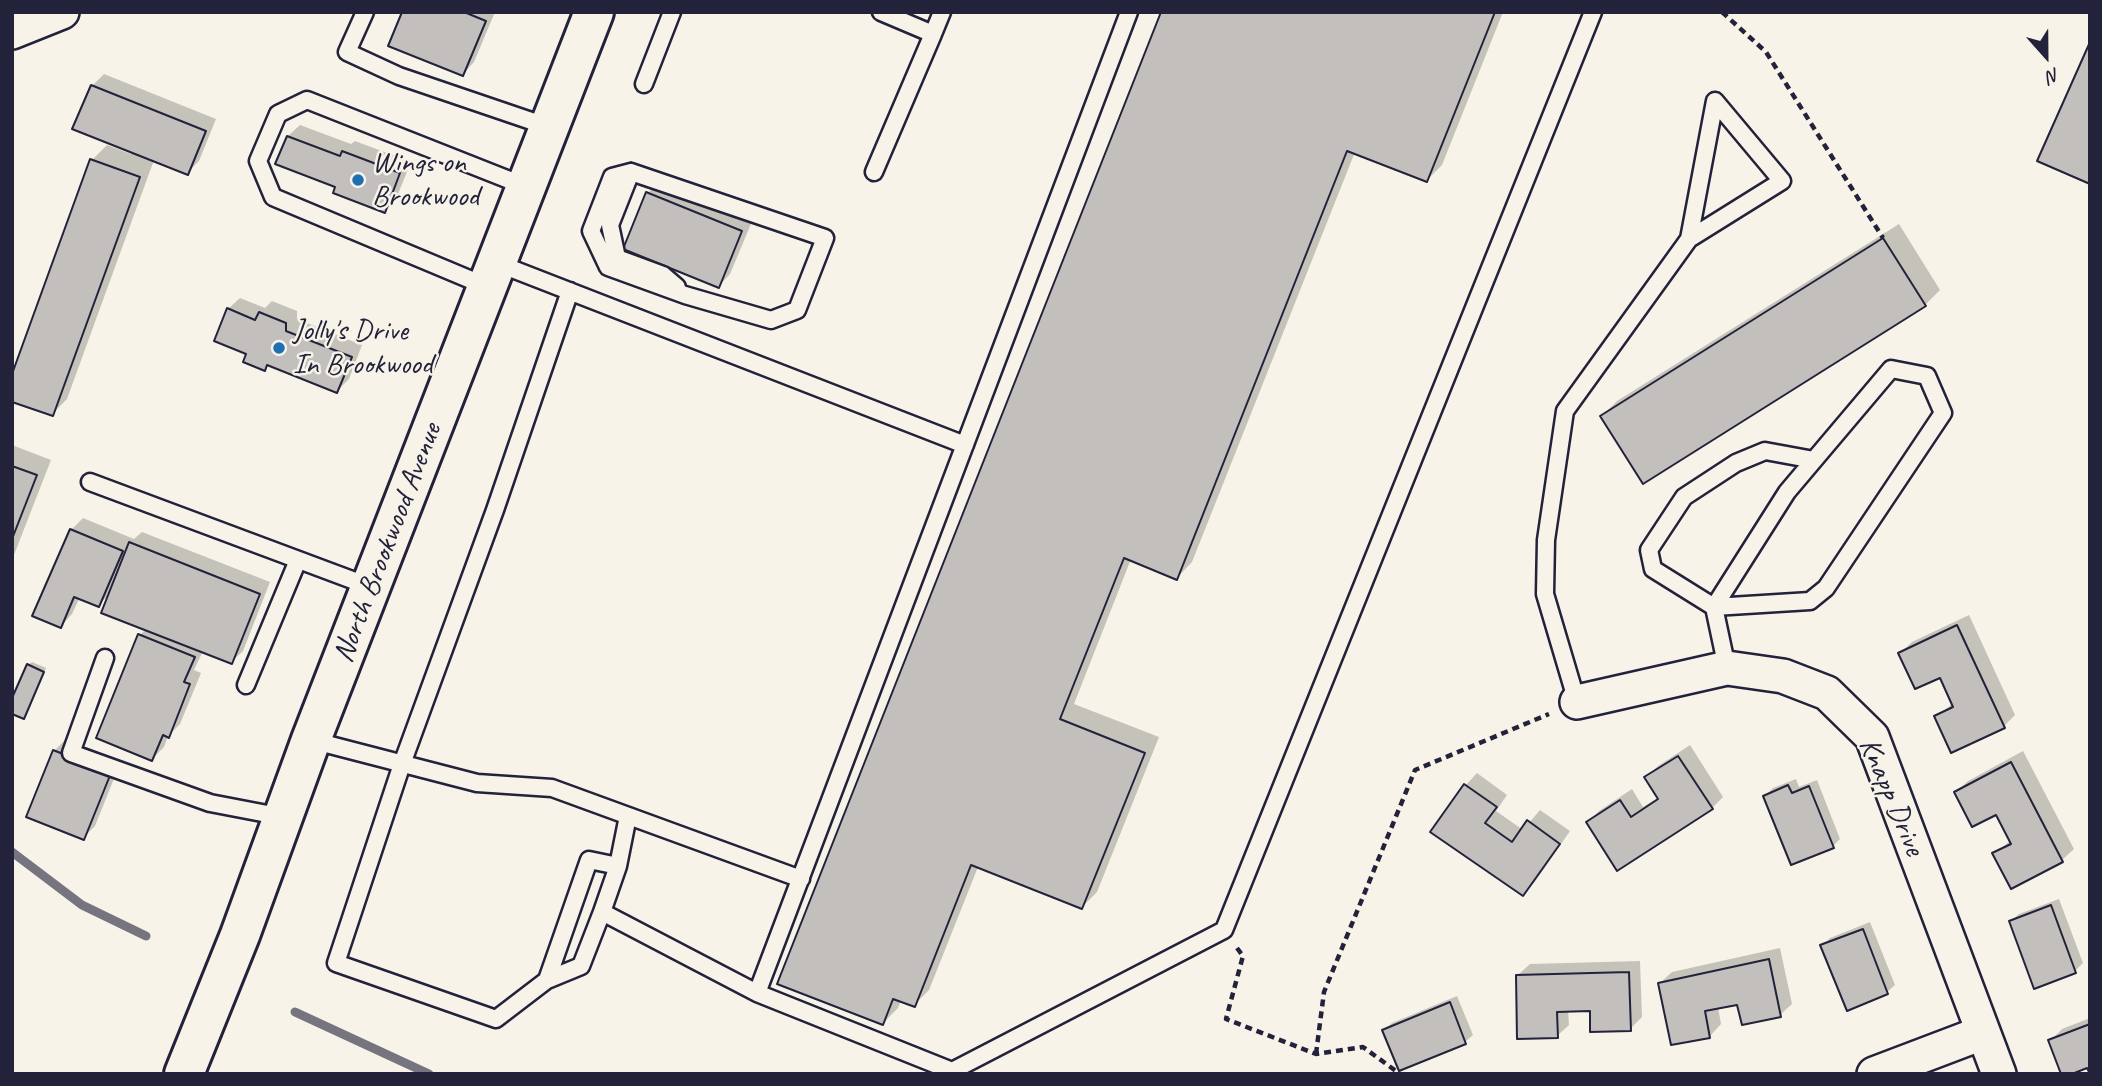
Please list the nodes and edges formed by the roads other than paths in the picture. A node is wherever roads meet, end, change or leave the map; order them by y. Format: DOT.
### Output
graph roads {
  1 [pos="62,12"];
  2 [pos="365,12"];
  3 [pos="672,12"];
  4 [pos="881,12"];
  5 [pos="942,12"];
  6 [pos="1129,12"];
  7 [pos="1593,12"];
  8 [pos="591,13"];
  9 [pos="12,32"];
  10 [pos="933,34"];
  11 [pos="644,84"];
  12 [pos="549,127"];
  13 [pos="874,172"];
  14 [pos="527,187"];
  15 [pos="1689,239"];
  16 [pos="493,275"];
  17 [pos="570,292"];
  18 [pos="685,295"];
  19 [pos="965,445"];
  20 [pos="1814,460"];
  21 [pos="90,482"];
  22 [pos="298,560"];
  23 [pos="371,587"];
  24 [pos="1714,607"];
  25 [pos="104,658"];
  26 [pos="1727,668"];
  27 [pos="246,685"];
  28 [pos="1577,702"];
  29 [pos="311,740"];
  30 [pos="402,764"];
  31 [pos="628,816"];
  32 [pos="283,817"];
  33 [pos="618,866"];
  34 [pos="801,878"];
  35 [pos="602,912"];
  36 [pos="547,980"];
  37 [pos="757,993"];
  38 [pos="1982,1033"];
  39 [pos="184,1074"];
  40 [pos="1874,1074"];
  41 [pos="1999,1074"];
  1 -- 9 [label="street"];
  2 -- 12 [label="lane"];
  3 -- 11 [label="lane"];
  4 -- 10 [label="lane"];
  5 -- 10 [label="lane"];
  6 -- 19 [label="lane"];
  7 -- 37 [label="lane"];
  8 -- 12 [label="street, North Brookwood Avenue"];
  10 -- 13 [label="lane"];
  12 -- 14 [label="street, North Brookwood Avenue"];
  14 -- 16 [label="street, North Brookwood Avenue"];
  14 -- 16 [label="lane"];
  15 -- 15 [label="lane"];
  15 -- 28 [label="lane"];
  16 -- 17 [label="lane"];
  16 -- 23 [label="street, North Brookwood Avenue"];
  17 -- 19 [label="lane"];
  17 -- 30 [label="lane"];
  18 -- 18 [label="lane"];
  19 -- 34 [label="lane"];
  20 -- 24 [label="lane"];
  20 -- 24 [label="lane"];
  20 -- 24 [label="lane"];
  21 -- 22 [label="lane"];
  22 -- 23 [label="lane"];
  22 -- 27 [label="lane"];
  23 -- 29 [label="street, North Brookwood Avenue"];
  24 -- 26 [label="lane"];
  25 -- 32 [label="lane"];
  26 -- 28 [label="street, Knapp Drive"];
  26 -- 38 [label="street, Knapp Drive"];
  29 -- 30 [label="lane"];
  29 -- 32 [label="street, North Brookwood Avenue"];
  30 -- 31 [label="lane"];
  30 -- 36 [label="lane"];
  31 -- 33 [label="lane"];
  31 -- 34 [label="lane"];
  32 -- 39 [label="street, North Brookwood Avenue"];
  33 -- 35 [label="lane"];
  33 -- 36 [label="lane"];
  34 -- 37 [label="lane"];
  35 -- 36 [label="lane"];
  35 -- 37 [label="lane"];
  38 -- 40 [label="street"];
  38 -- 41 [label="street, Knapp Drive"];
}
